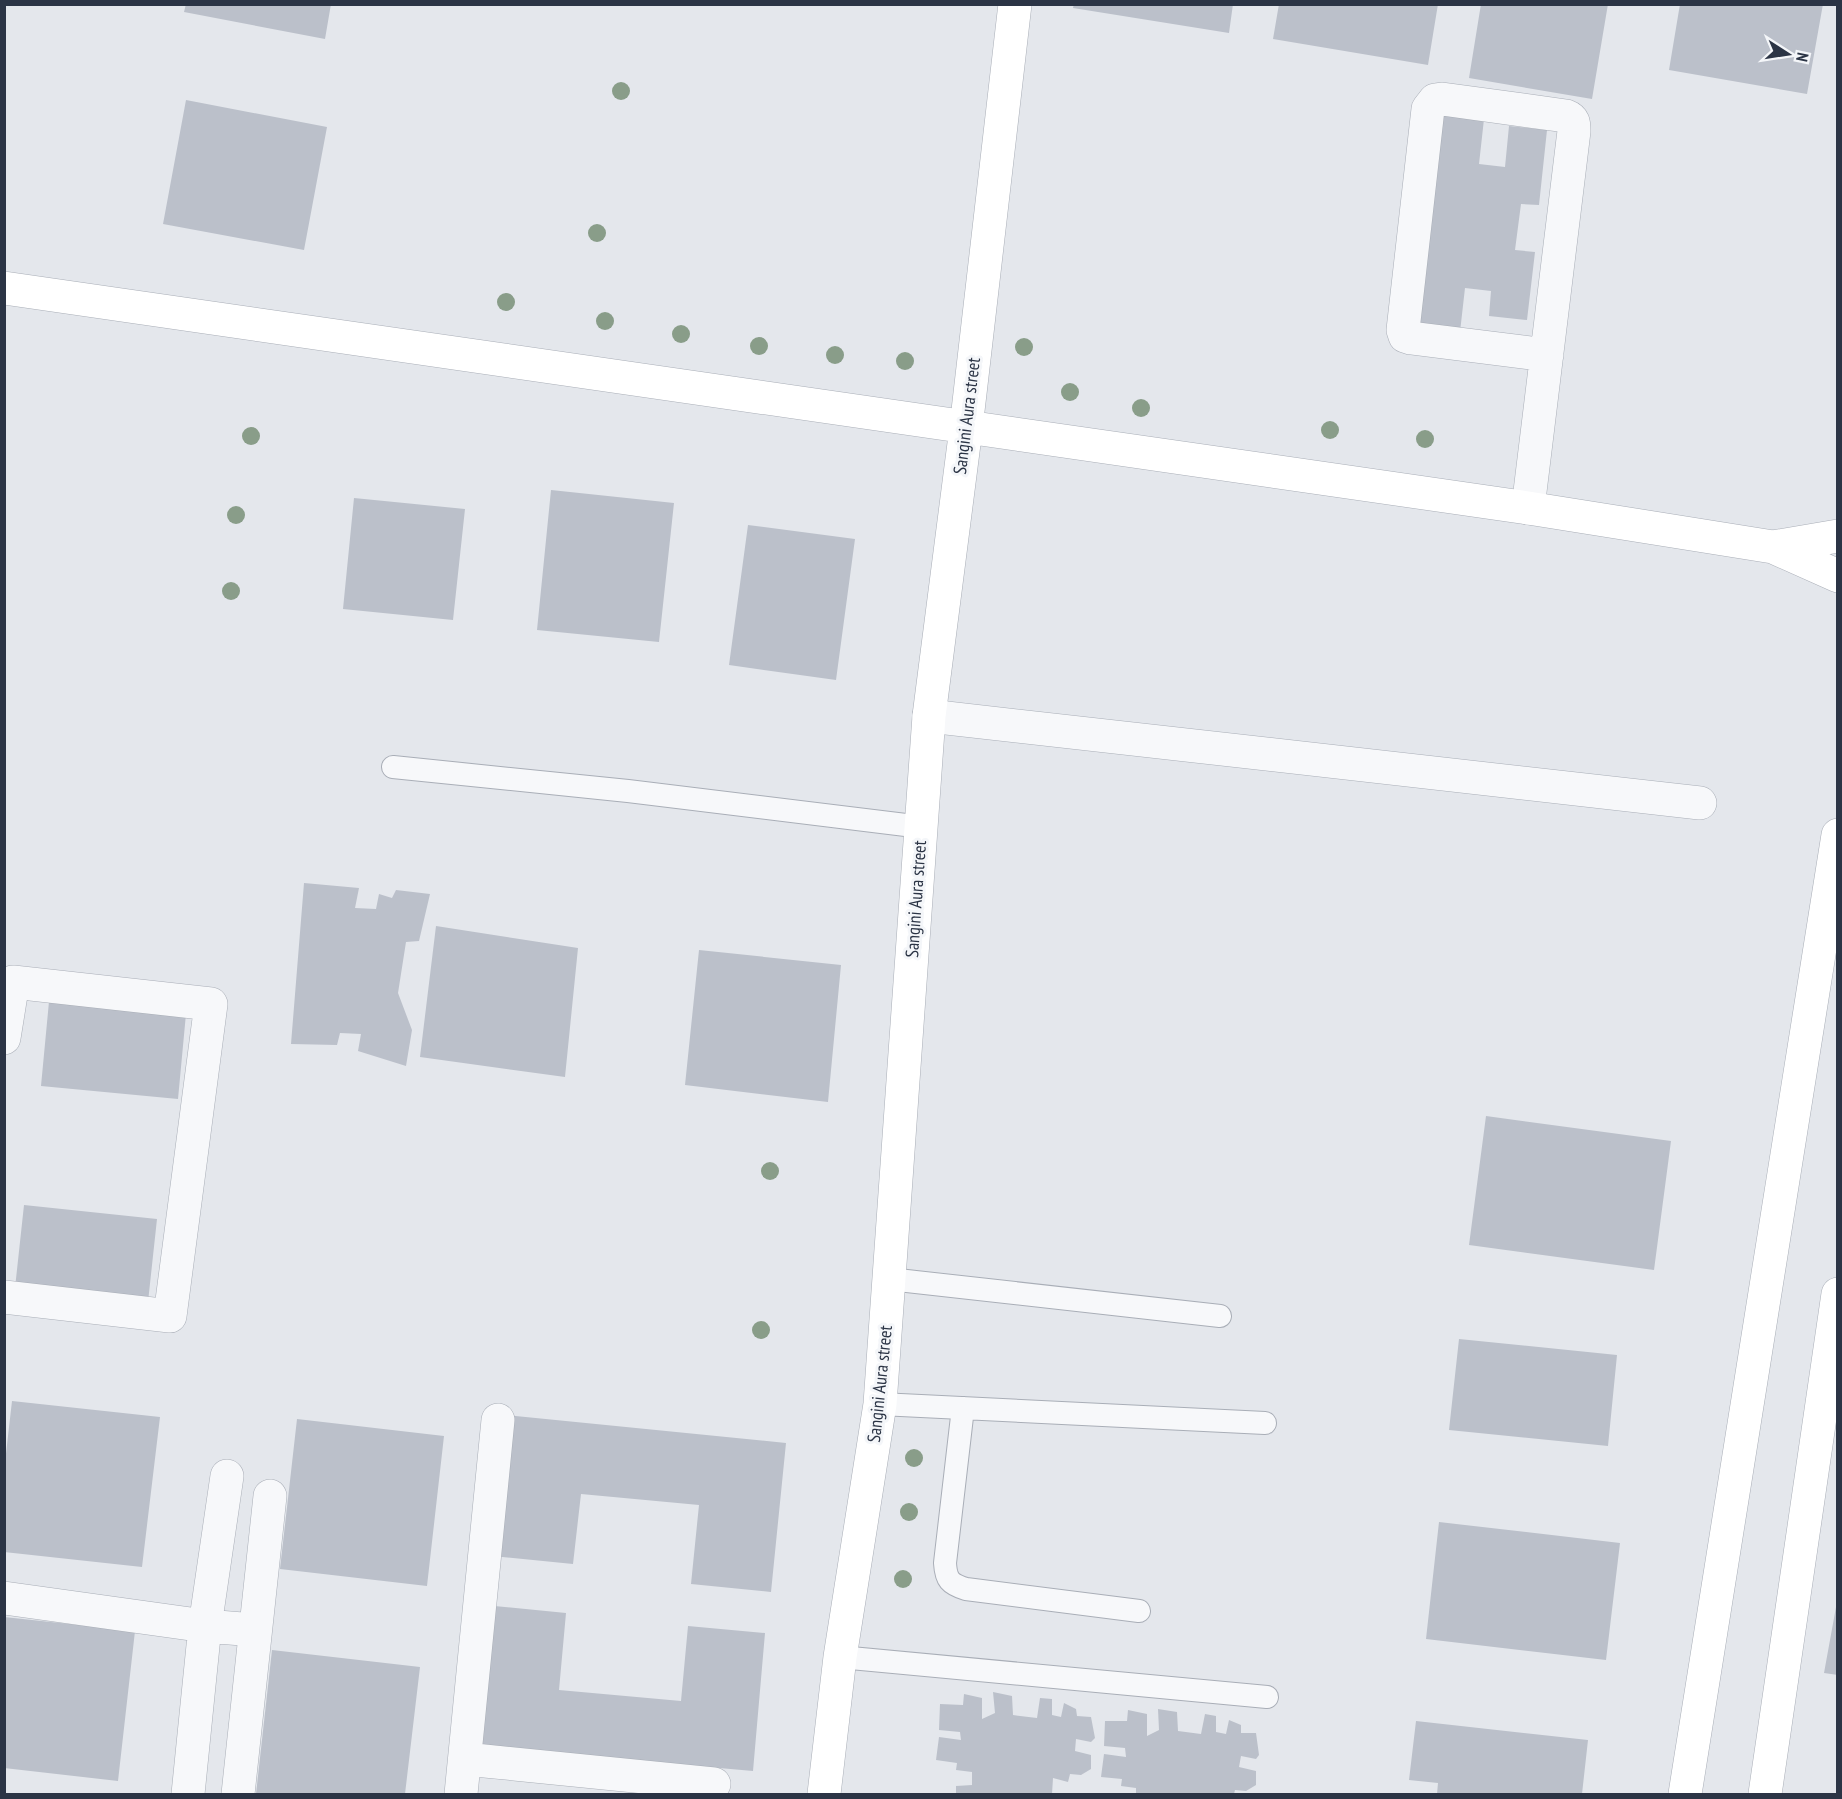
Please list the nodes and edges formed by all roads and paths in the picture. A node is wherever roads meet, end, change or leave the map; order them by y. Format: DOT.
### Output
graph roads {
  1 [pos="1015,4"];
  2 [pos="4,288"];
  3 [pos="1546,356"];
  4 [pos="966,428"];
  5 [pos="1528,508"];
  6 [pos="1838,536"];
  7 [pos="1773,547"];
  8 [pos="1838,576"];
  9 [pos="929,716"];
  10 [pos="393,767"];
  11 [pos="1700,802"];
  12 [pos="922,827"];
  13 [pos="1838,835"];
  14 [pos="4,1038"];
  15 [pos="889,1279"];
  16 [pos="1838,1294"];
  17 [pos="4,1297"];
  18 [pos="1220,1316"];
  19 [pos="880,1404"];
  20 [pos="963,1408"];
  21 [pos="498,1420"];
  22 [pos="1265,1423"];
  23 [pos="227,1476"];
  24 [pos="270,1497"];
  25 [pos="4,1598"];
  26 [pos="1139,1611"];
  27 [pos="205,1626"];
  28 [pos="255,1630"];
  29 [pos="840,1657"];
  30 [pos="1267,1697"];
  31 [pos="465,1760"];
  32 [pos="714,1784"];
  33 [pos="188,1794"];
  34 [pos="238,1794"];
  35 [pos="461,1794"];
  36 [pos="824,1794"];
  37 [pos="1685,1794"];
  38 [pos="1765,1794"];
  1 -- 4 [label="street, Sangini Aura street"];
  2 -- 4 [label="street"];
  3 -- 3 [label="street"];
  3 -- 5 [label="street"];
  4 -- 5 [label="street"];
  4 -- 9 [label="street, Sangini Aura street"];
  5 -- 7 [label="street"];
  6 -- 7 [label="street"];
  7 -- 8 [label="street"];
  9 -- 11 [label="street"];
  9 -- 12 [label="street, Sangini Aura street"];
  10 -- 12 [label="lane"];
  12 -- 15 [label="street, Sangini Aura street"];
  13 -- 37 [label="street"];
  14 -- 17 [label="street"];
  15 -- 18 [label="lane"];
  15 -- 19 [label="street, Sangini Aura street"];
  16 -- 38 [label="street"];
  19 -- 20 [label="lane"];
  19 -- 29 [label="street, Sangini Aura street"];
  20 -- 22 [label="lane"];
  20 -- 26 [label="lane"];
  21 -- 31 [label="street"];
  23 -- 27 [label="street"];
  24 -- 28 [label="street"];
  25 -- 27 [label="street"];
  27 -- 28 [label="street"];
  27 -- 33 [label="street"];
  28 -- 34 [label="street"];
  29 -- 30 [label="lane"];
  29 -- 36 [label="street, Sangini Aura street"];
  31 -- 32 [label="street"];
  31 -- 35 [label="street"];
}
